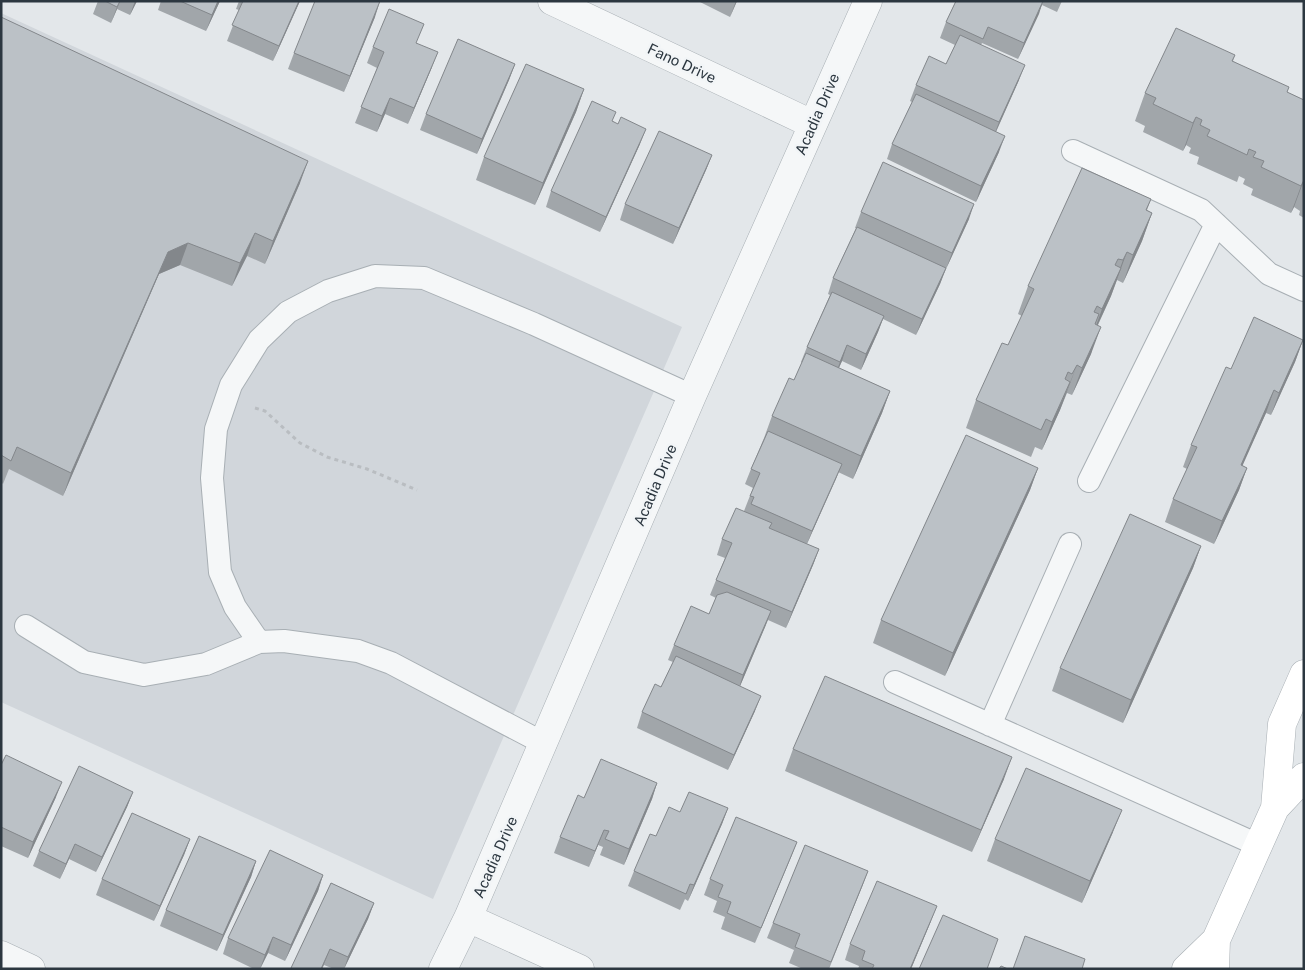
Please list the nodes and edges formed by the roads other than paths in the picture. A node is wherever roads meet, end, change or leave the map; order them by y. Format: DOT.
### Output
graph roads {
  1 [pos="552,1"];
  2 [pos="868,1"];
  3 [pos="812,124"];
  4 [pos="1072,151"];
  5 [pos="1216,224"];
  6 [pos="1304,290"];
  7 [pos="692,396"];
  8 [pos="1089,481"];
  9 [pos="1070,544"];
  10 [pos="26,626"];
  11 [pos="259,642"];
  12 [pos="1304,674"];
  13 [pos="895,682"];
  14 [pos="990,725"];
  15 [pos="545,744"];
  16 [pos="1304,777"];
  17 [pos="1275,808"];
  18 [pos="1258,845"];
  19 [pos="468,918"];
  20 [pos="1216,940"];
  21 [pos="1,954"];
  22 [pos="31,969"];
  23 [pos="443,969"];
  24 [pos="580,969"];
  25 [pos="1186,969"];
  26 [pos="1214,969"];
  1 -- 3 [label="street, Fano Drive"];
  2 -- 3 [label="street, Acadia Drive"];
  3 -- 7 [label="street, Acadia Drive"];
  4 -- 5 [label="lane"];
  5 -- 6 [label="lane"];
  5 -- 8 [label="lane"];
  7 -- 11 [label="lane"];
  7 -- 15 [label="street, Acadia Drive"];
  9 -- 14 [label="lane"];
  10 -- 11 [label="lane"];
  11 -- 15 [label="lane"];
  12 -- 17 [label="main road"];
  13 -- 14 [label="lane"];
  14 -- 18 [label="lane"];
  15 -- 19 [label="street, Acadia Drive"];
  16 -- 17 [label="main road"];
  17 -- 18 [label="main road"];
  18 -- 20 [label="main road"];
  19 -- 23 [label="street, Acadia Drive"];
  19 -- 24 [label="street"];
  20 -- 25 [label="main road"];
  20 -- 26 [label="main road"];
  21 -- 22 [label="street"];
}
